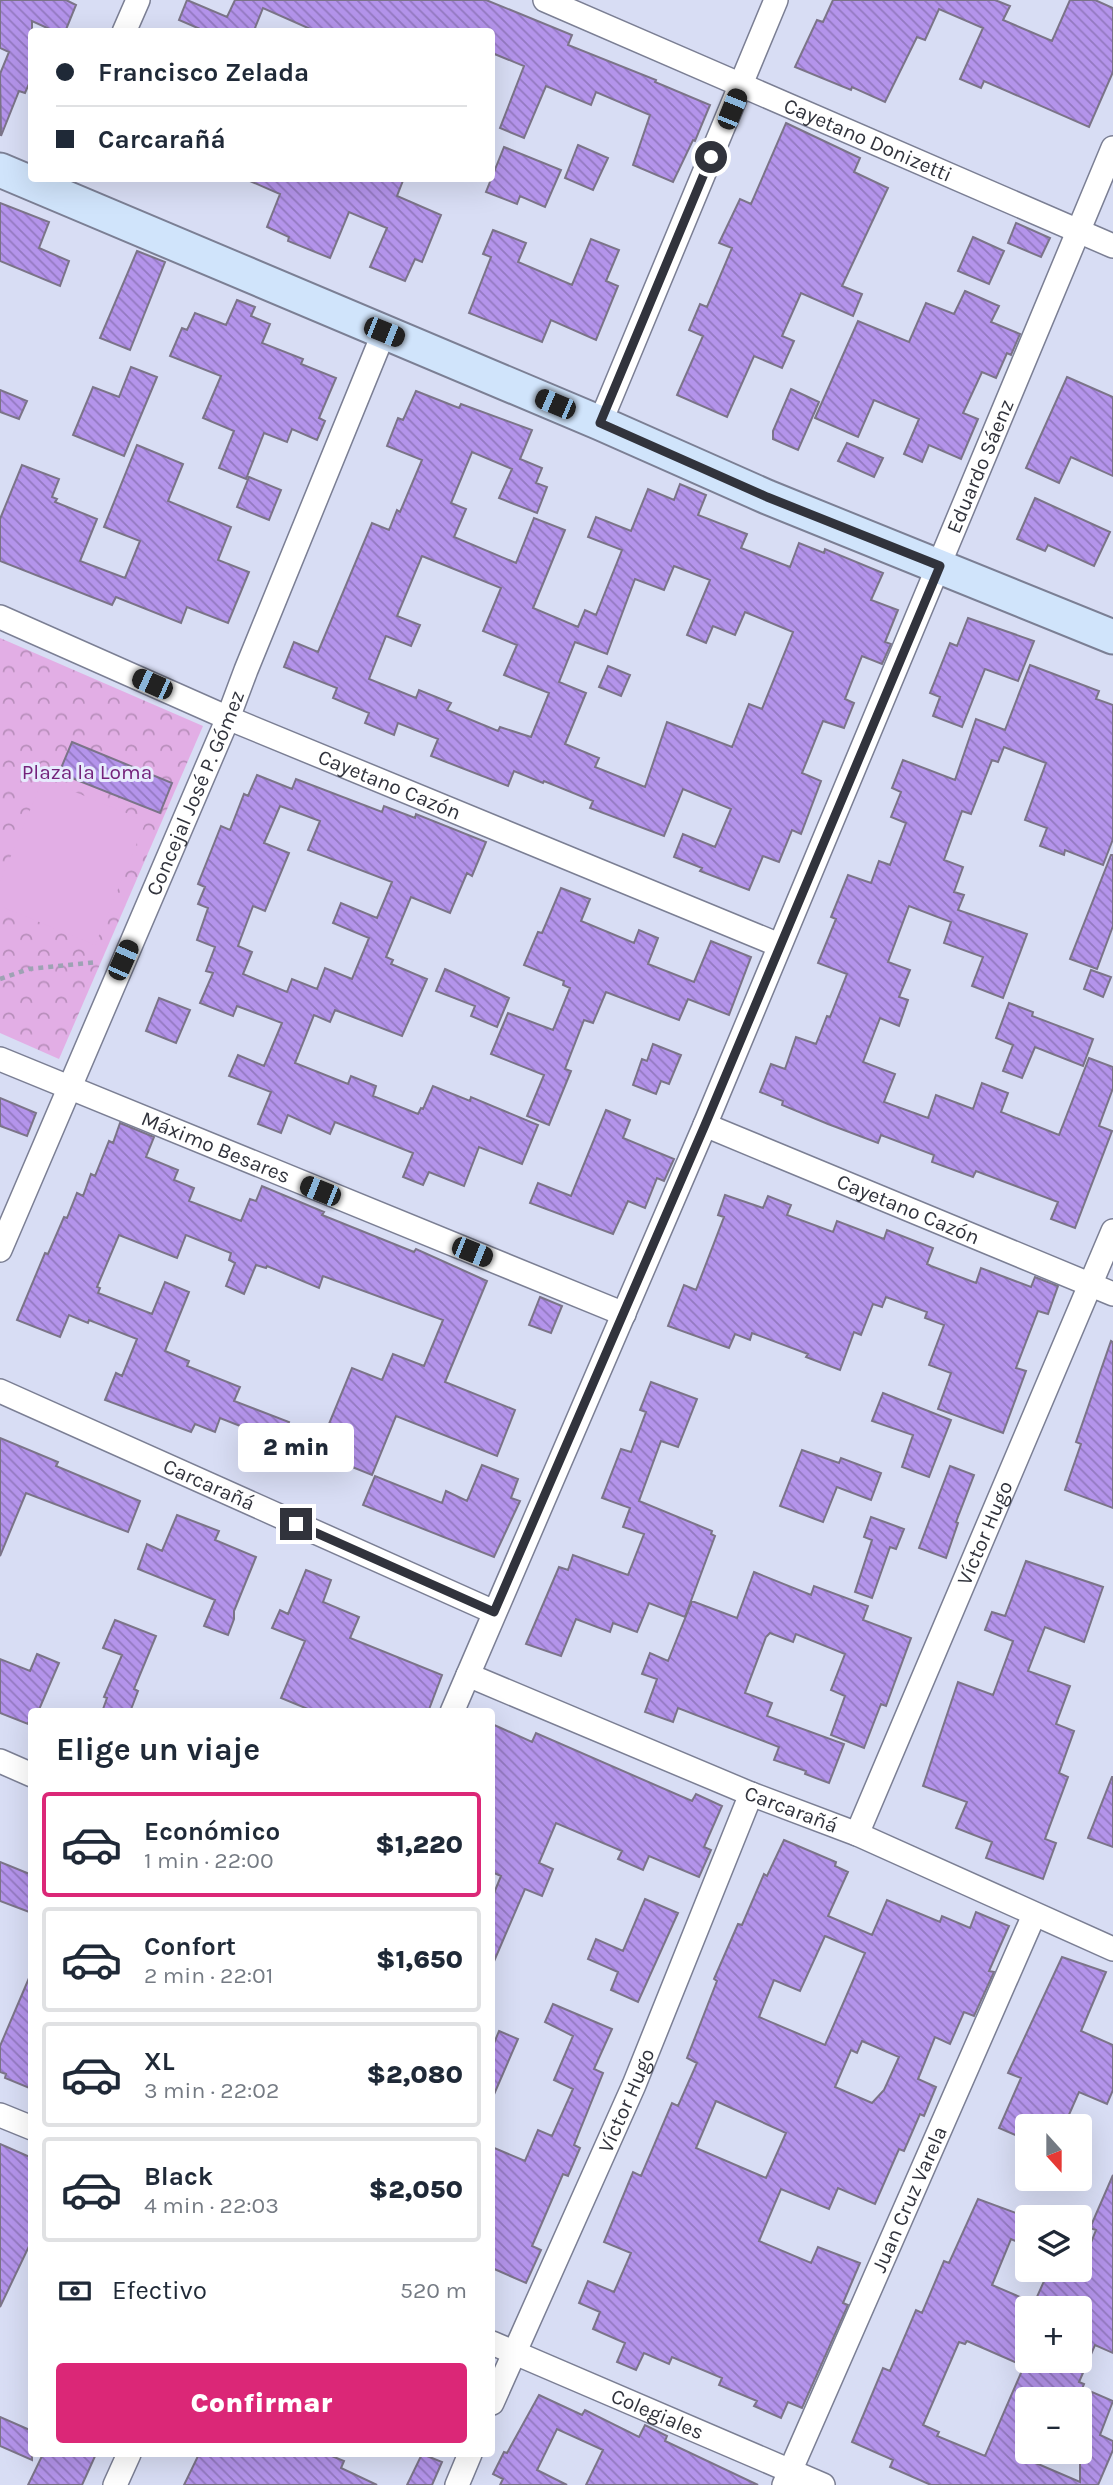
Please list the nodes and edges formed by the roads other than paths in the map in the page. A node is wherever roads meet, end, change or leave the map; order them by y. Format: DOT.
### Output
graph roads {
  1 [pos="138,0"];
  2 [pos="545,0"];
  3 [pos="776,0"];
  4 [pos="126,28"];
  5 [pos="742,85"];
  6 [pos="1113,148"];
  7 [pos="0,170"];
  8 [pos="28,177"];
  9 [pos="57,185"];
  10 [pos="1078,231"];
  11 [pos="1113,246"];
  12 [pos="384,332"];
  13 [pos="600,423"];
  14 [pos="940,566"];
  15 [pos="0,617"];
  16 [pos="1113,637"];
  17 [pos="229,718"];
  18 [pos="779,945"];
  19 [pos="0,1059"];
  20 [pos="68,1088"];
  21 [pos="705,1125"];
  22 [pos="1113,1231"];
  23 [pos="0,1250"];
  24 [pos="1091,1284"];
  25 [pos="1113,1294"];
  26 [pos="624,1314"];
  27 [pos="0,1391"];
  28 [pos="494,1612"];
  29 [pos="468,1675"];
  30 [pos="454,1708"];
  31 [pos="0,1761"];
  32 [pos="28,1773"];
  33 [pos="751,1794"];
  34 [pos="857,1835"];
  35 [pos="1034,1915"];
  36 [pos="1113,1949"];
  37 [pos="0,2116"];
  38 [pos="28,2127"];
  39 [pos="495,2344"];
  40 [pos="513,2352"];
  41 [pos="495,2396"];
  42 [pos="128,2457"];
  43 [pos="469,2457"];
  44 [pos="787,2478"];
  45 [pos="115,2485"];
  46 [pos="457,2485"];
  47 [pos="823,2485"];
  1 -- 4 [label="street"];
  2 -- 5 [label="street, Cayetano Donizetti"];
  3 -- 5 [label="street"];
  5 -- 10 [label="street, Cayetano Donizetti"];
  5 -- 13 [label="street"];
  6 -- 10 [label="street, Eduardo Sáenz"];
  7 -- 8 [label="street"];
  9 -- 12 [label="street"];
  10 -- 11 [label="street, Cayetano Donizetti"];
  10 -- 14 [label="street, Eduardo Sáenz"];
  12 -- 13 [label="street"];
  12 -- 17 [label="street, Concejal José P. Gómez"];
  13 -- 14 [label="street"];
  14 -- 16 [label="street"];
  14 -- 18 [label="street, Eduardo Sáenz"];
  15 -- 17 [label="street, Cayetano Cazón"];
  17 -- 18 [label="street, Cayetano Cazón"];
  17 -- 20 [label="street, Concejal José P. Gómez"];
  18 -- 21 [label="street, Eduardo Sáenz"];
  19 -- 20 [label="street, Máximo Besares"];
  20 -- 23 [label="street, Concejal José P. Gómez"];
  20 -- 26 [label="street, Máximo Besares"];
  21 -- 24 [label="street, Cayetano Cazón"];
  21 -- 26 [label="street, Eduardo Sáenz"];
  22 -- 24 [label="street, Víctor Hugo"];
  24 -- 25 [label="street, Cayetano Cazón"];
  24 -- 34 [label="street, Víctor Hugo"];
  26 -- 28 [label="street, Eduardo Sáenz"];
  27 -- 28 [label="street, Carcarañá"];
  28 -- 29 [label="street, Eduardo Sáenz"];
  29 -- 30 [label="street, Eduardo Sáenz"];
  29 -- 33 [label="street, Carcarañá"];
  31 -- 32 [label="street"];
  33 -- 34 [label="street, Carcarañá"];
  33 -- 40 [label="street, Víctor Hugo"];
  34 -- 35 [label="street, Carcarañá"];
  35 -- 36 [label="street, Carcarañá"];
  35 -- 44 [label="street, Juan Cruz Varela"];
  37 -- 38 [label="street"];
  39 -- 40 [label="street, Colegiales"];
  40 -- 41 [label="street, Víctor Hugo"];
  40 -- 44 [label="street, Colegiales"];
  42 -- 45 [label="street"];
  43 -- 46 [label="street"];
  44 -- 47 [label="street, Colegiales"];
}
